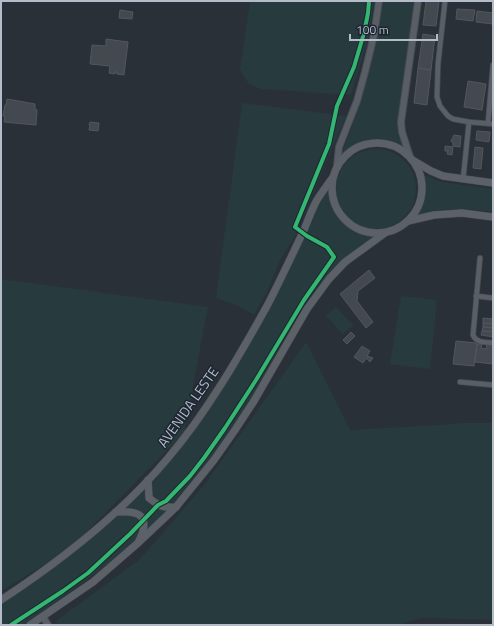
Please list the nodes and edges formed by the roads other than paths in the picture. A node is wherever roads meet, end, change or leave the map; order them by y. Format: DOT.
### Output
graph roads {
  1 [pos="378,1"];
  2 [pos="418,1"];
  3 [pos="445,1"];
  4 [pos="493,66"];
  5 [pos="492,87"];
  6 [pos="468,122"];
  7 [pos="490,123"];
  8 [pos="411,158"];
  9 [pos="337,166"];
  10 [pos="333,177"];
  11 [pos="463,180"];
  12 [pos="493,183"];
  13 [pos="493,216"];
  14 [pos="408,222"];
  15 [pos="385,233"];
  16 [pos="480,258"];
  17 [pos="476,296"];
  18 [pos="493,298"];
  19 [pos="493,343"];
  20 [pos="460,382"];
  21 [pos="493,385"];
  22 [pos="148,480"];
  23 [pos="176,507"];
  24 [pos="116,512"];
  25 [pos="138,543"];
  26 [pos="1,600"];
  27 [pos="43,616"];
  28 [pos="30,625"];
  29 [pos="48,625"];
  1 -- 9 [label="main road"];
  2 -- 8 [label="main road"];
  3 -- 6 [label="street"];
  4 -- 5 [label="street"];
  5 -- 7 [label="street"];
  6 -- 7 [label="street"];
  6 -- 11 [label="street"];
  8 -- 9 [label="main road"];
  8 -- 11 [label="main road"];
  8 -- 14 [label="main road"];
  9 -- 10 [label="main road"];
  10 -- 15 [label="main road"];
  10 -- 22 [label="main road, AVENIDA LESTE"];
  11 -- 12 [label="main road"];
  13 -- 14 [label="main road"];
  14 -- 15 [label="main road"];
  15 -- 23 [label="main road"];
  16 -- 17 [label="street"];
  17 -- 18 [label="street"];
  17 -- 19 [label="street"];
  20 -- 21 [label="street"];
  22 -- 23 [label="main road"];
  22 -- 24 [label="main road, AVENIDA LESTE"];
  23 -- 25 [label="main road"];
  24 -- 25 [label="main road"];
  24 -- 26 [label="main road, AVENIDA LESTE"];
  25 -- 27 [label="main road"];
  27 -- 28 [label="main road"];
  27 -- 29 [label="main road"];
}
